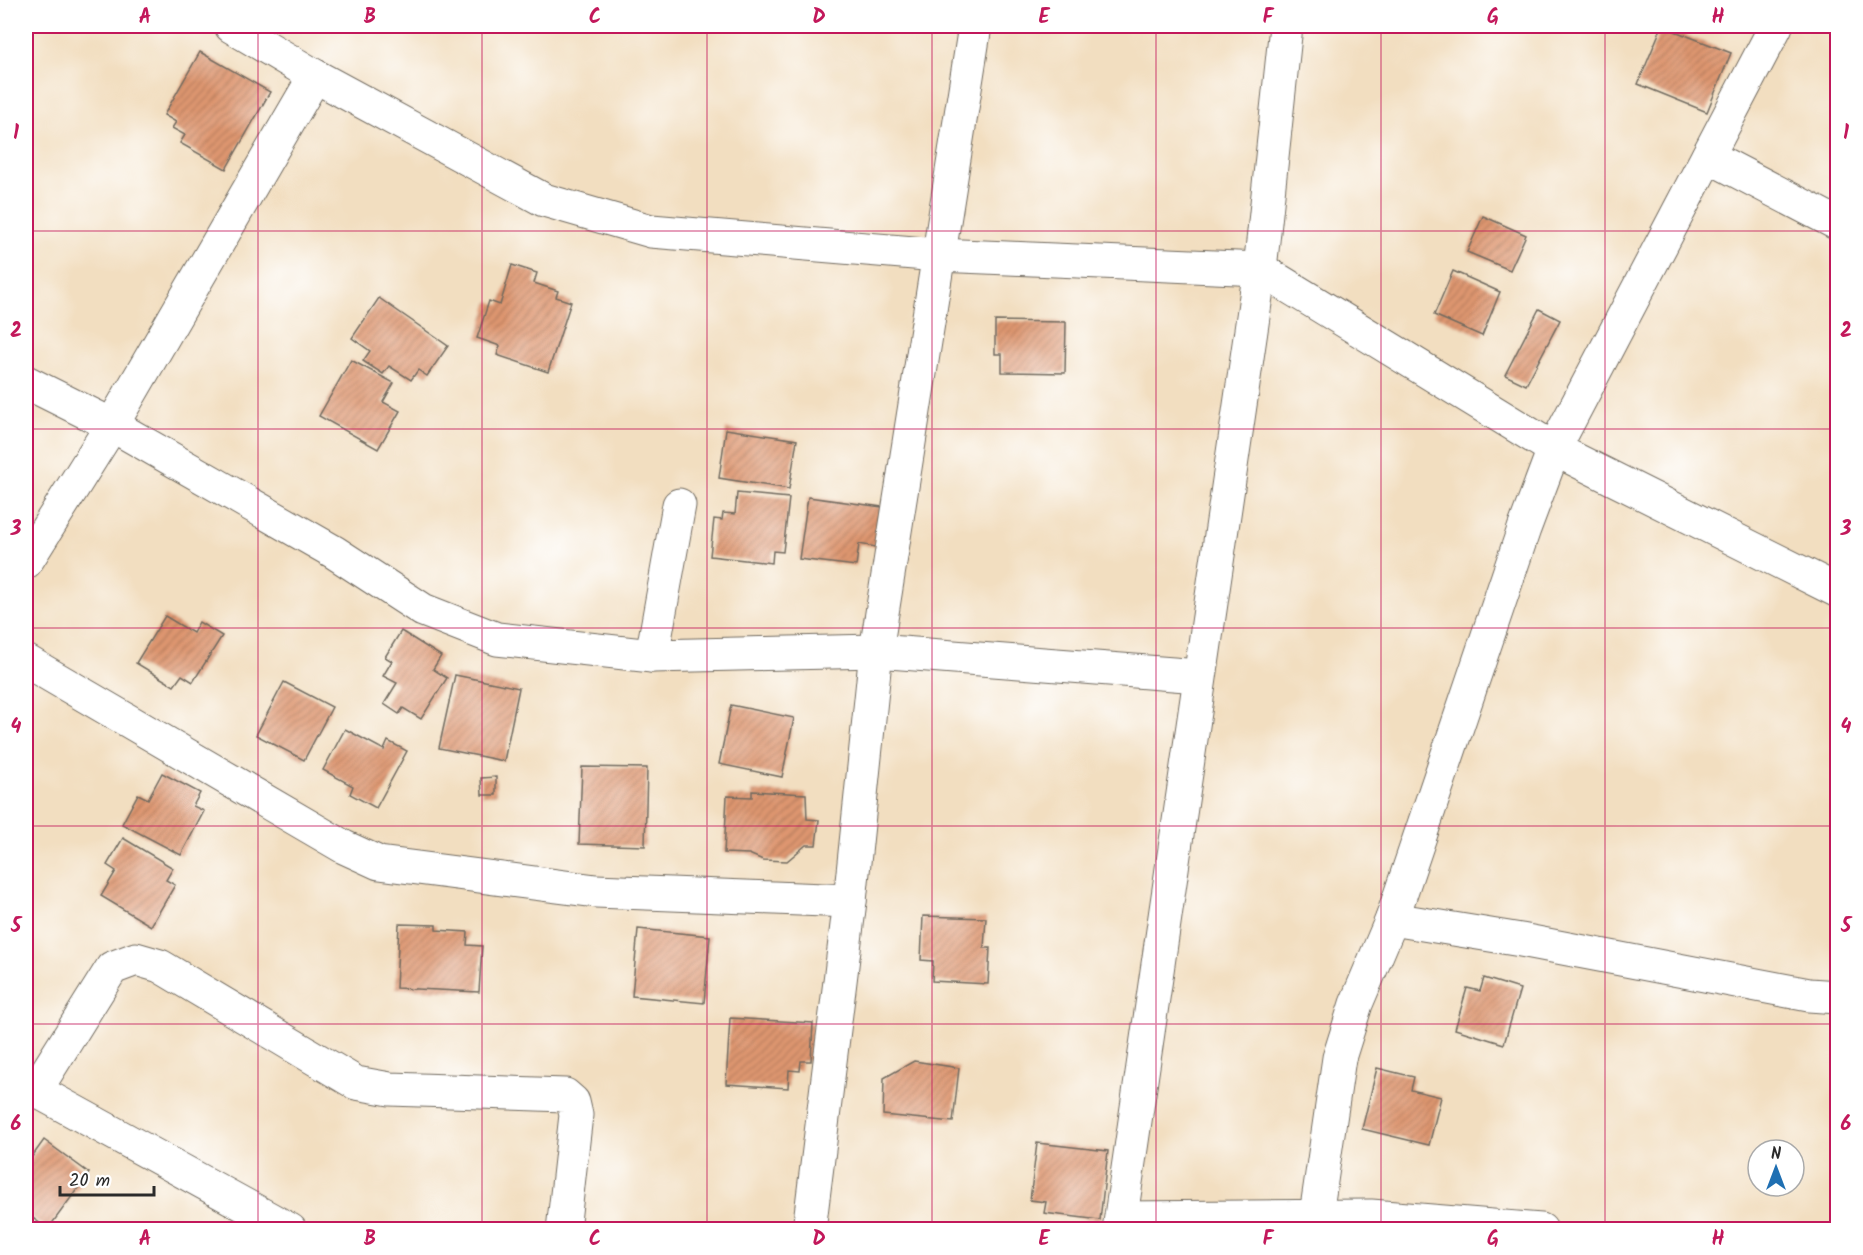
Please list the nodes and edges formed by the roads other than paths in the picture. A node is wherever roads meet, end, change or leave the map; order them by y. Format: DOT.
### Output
graph roads {
  1 [pos="231,26"];
  2 [pos="975,26"];
  3 [pos="1286,26"];
  4 [pos="1776,26"];
  5 [pos="315,76"];
  6 [pos="1708,156"];
  7 [pos="1838,224"];
  8 [pos="938,255"];
  9 [pos="1260,269"];
  10 [pos="26,382"];
  11 [pos="112,425"];
  12 [pos="1554,449"];
  13 [pos="679,505"];
  14 [pos="26,562"];
  15 [pos="1838,591"];
  16 [pos="876,651"];
  17 [pos="652,656"];
  18 [pos="26,662"];
  19 [pos="1199,675"];
  20 [pos="850,901"];
  21 [pos="1392,919"];
  22 [pos="1838,997"];
  23 [pos="30,1088"];
  24 [pos="1316,1215"];
  25 [pos="1120,1224"];
  26 [pos="290,1230"];
  27 [pos="564,1230"];
  28 [pos="809,1230"];
  29 [pos="1541,1230"];
  1 -- 5 [label="street"];
  2 -- 8 [label="street"];
  3 -- 9 [label="street"];
  4 -- 6 [label="street"];
  5 -- 8 [label="street"];
  5 -- 11 [label="street"];
  6 -- 7 [label="street"];
  6 -- 12 [label="street"];
  8 -- 9 [label="street"];
  8 -- 16 [label="street"];
  9 -- 12 [label="street"];
  9 -- 19 [label="street"];
  10 -- 11 [label="street"];
  11 -- 14 [label="street"];
  11 -- 17 [label="street"];
  12 -- 15 [label="street"];
  12 -- 21 [label="street"];
  13 -- 17 [label="street"];
  16 -- 17 [label="street"];
  16 -- 19 [label="street"];
  16 -- 20 [label="street"];
  18 -- 20 [label="street"];
  19 -- 25 [label="street"];
  20 -- 28 [label="street"];
  21 -- 22 [label="street"];
  21 -- 24 [label="street"];
  23 -- 26 [label="street"];
  23 -- 27 [label="street"];
  24 -- 25 [label="street"];
  24 -- 29 [label="street"];
}
